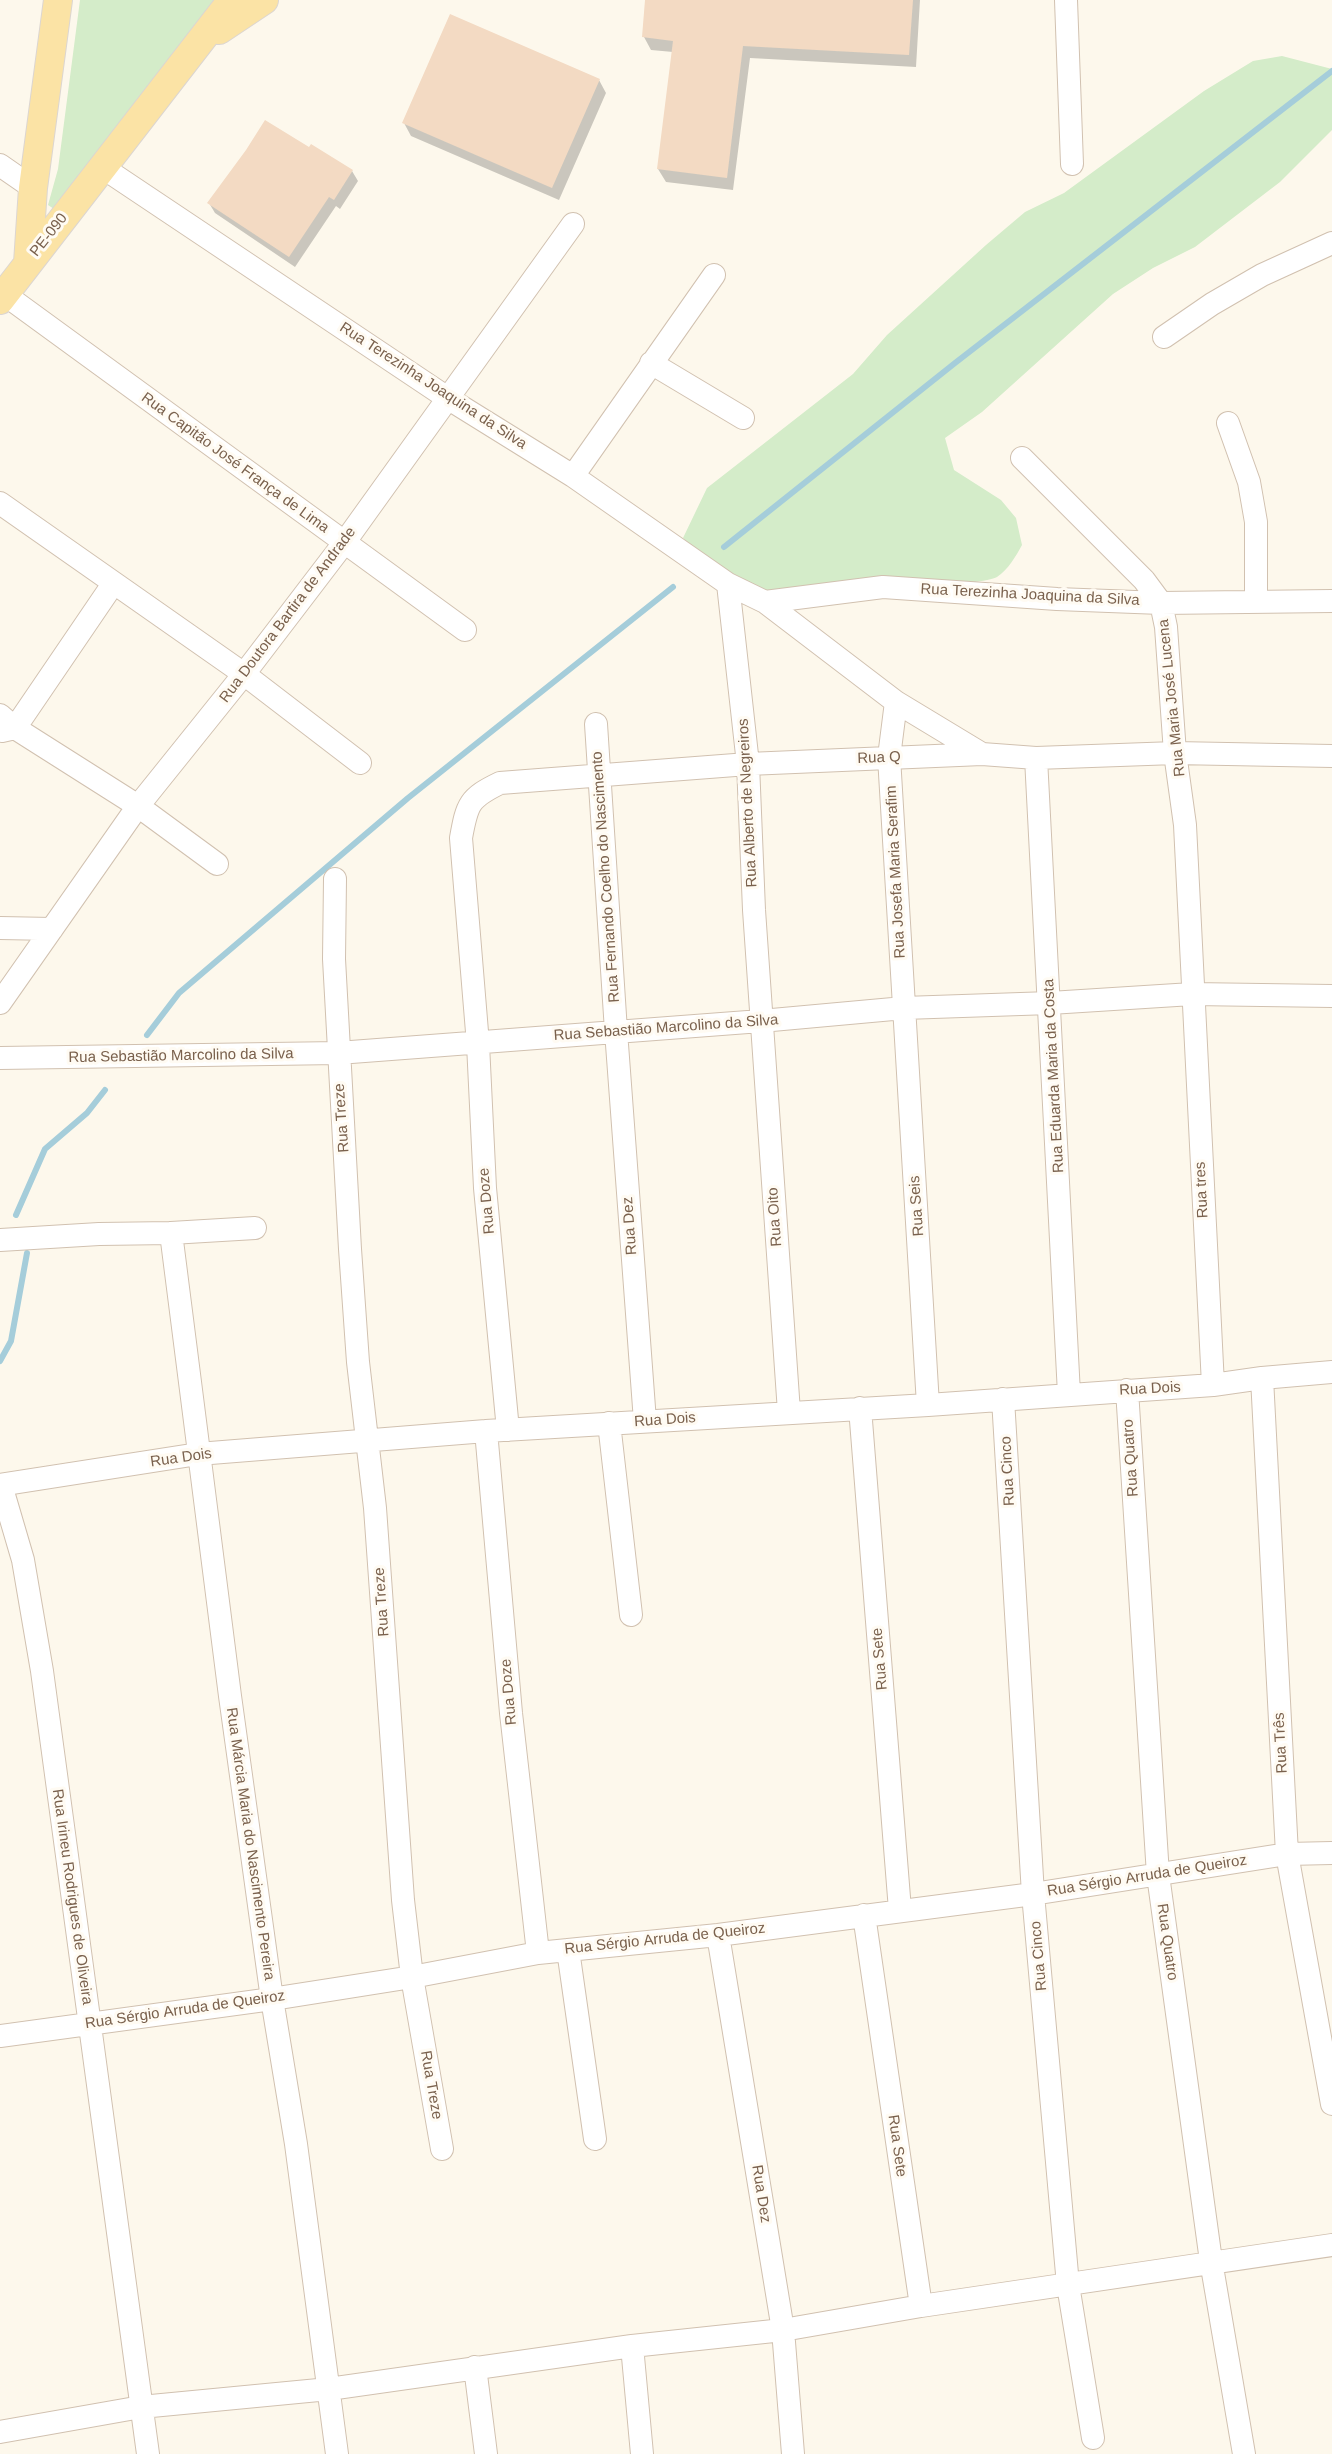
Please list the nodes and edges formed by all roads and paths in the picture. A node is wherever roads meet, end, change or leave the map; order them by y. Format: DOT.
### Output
graph roads {
  1 [pos="58,0"];
  2 [pos="232,0"];
  3 [pos="264,0"];
  4 [pos="1066,0"];
  5 [pos="200,43"];
  6 [pos="1072,164"];
  7 [pos="0,165"];
  8 [pos="102,167"];
  9 [pos="33,188"];
  10 [pos="573,224"];
  11 [pos="1332,243"];
  12 [pos="28,262"];
  13 [pos="714,275"];
  14 [pos="2,297"];
  15 [pos="1164,337"];
  16 [pos="651,363"];
  17 [pos="449,399"];
  18 [pos="743,418"];
  19 [pos="1228,423"];
  20 [pos="1022,458"];
  21 [pos="573,476"];
  22 [pos="0,503"];
  23 [pos="344,543"];
  24 [pos="113,584"];
  25 [pos="728,584"];
  26 [pos="1256,601"];
  27 [pos="1332,601"];
  28 [pos="765,602"];
  29 [pos="1161,603"];
  30 [pos="465,630"];
  31 [pos="244,674"];
  32 [pos="896,702"];
  33 [pos="596,724"];
  34 [pos="5,725"];
  35 [pos="1175,753"];
  36 [pos="982,754"];
  37 [pos="1332,756"];
  38 [pos="889,757"];
  39 [pos="1036,758"];
  40 [pos="360,763"];
  41 [pos="748,764"];
  42 [pos="600,776"];
  43 [pos="138,806"];
  44 [pos="461,838"];
  45 [pos="217,864"];
  46 [pos="335,879"];
  47 [pos="0,928"];
  48 [pos="52,930"];
  49 [pos="1192,994"];
  50 [pos="1332,996"];
  51 [pos="0,1003"];
  52 [pos="1050,1004"];
  53 [pos="904,1008"];
  54 [pos="761,1021"];
  55 [pos="616,1031"];
  56 [pos="478,1044"];
  57 [pos="338,1053"];
  58 [pos="0,1058"];
  59 [pos="255,1228"];
  60 [pos="171,1233"];
  61 [pos="0,1240"];
  62 [pos="1332,1372"];
  63 [pos="1262,1378"];
  64 [pos="1213,1385"];
  65 [pos="1127,1390"];
  66 [pos="1069,1394"];
  67 [pos="1003,1400"];
  68 [pos="928,1405"];
  69 [pos="860,1408"];
  70 [pos="789,1412"];
  71 [pos="645,1421"];
  72 [pos="609,1423"];
  73 [pos="497,1430"];
  74 [pos="367,1440"];
  75 [pos="198,1454"];
  76 [pos="1,1485"];
  77 [pos="631,1615"];
  78 [pos="1332,1853"];
  79 [pos="1287,1854"];
  80 [pos="1158,1875"];
  81 [pos="1033,1894"];
  82 [pos="900,1910"];
  83 [pos="864,1915"];
  84 [pos="718,1935"];
  85 [pos="568,1950"];
  86 [pos="538,1953"];
  87 [pos="412,1977"];
  88 [pos="272,1999"];
  89 [pos="89,2022"];
  90 [pos="0,2036"];
  91 [pos="1332,2104"];
  92 [pos="595,2139"];
  93 [pos="442,2149"];
  94 [pos="1332,2245"];
  95 [pos="1211,2261"];
  96 [pos="1068,2285"];
  97 [pos="921,2306"];
  98 [pos="783,2330"];
  99 [pos="632,2346"];
  100 [pos="475,2367"];
  101 [pos="329,2389"];
  102 [pos="141,2407"];
  103 [pos="0,2432"];
  104 [pos="1094,2438"];
  105 [pos="148,2454"];
  106 [pos="337,2454"];
  107 [pos="486,2454"];
  108 [pos="642,2454"];
  109 [pos="793,2454"];
  110 [pos="1244,2454"];
  1 -- 9 [label="main road, PE-090 / PE-090"];
  2 -- 5 [label="main road, PE-090 / PE-090"];
  3 -- 5 [label="main road, PE-090"];
  4 -- 6 [label="street"];
  5 -- 8 [label="main road, PE-090 / PE-090"];
  7 -- 9 [label="street"];
  8 -- 12 [label="main road, PE-090 / PE-090"];
  8 -- 17 [label="street, Rua Terezinha Joaquina da Silva"];
  9 -- 12 [label="main road, PE-090 / PE-090"];
  10 -- 17 [label="street, Rua Doutora Bartira de Andrade"];
  11 -- 15 [label="street"];
  12 -- 14 [label="main road, PE-090"];
  13 -- 16 [label="street"];
  14 -- 23 [label="street, Rua Capitão José França de Lima"];
  16 -- 18 [label="street"];
  16 -- 21 [label="street"];
  17 -- 21 [label="street, Rua Terezinha Joaquina da Silva"];
  17 -- 23 [label="street, Rua Doutora Bartira de Andrade"];
  19 -- 26 [label="street"];
  20 -- 29 [label="street, Rua Maria José Lucena"];
  21 -- 25 [label="street, Rua Terezinha Joaquina da Silva"];
  22 -- 24 [label="street"];
  23 -- 30 [label="street, Rua Capitão José França de Lima"];
  23 -- 31 [label="street, Rua Doutora Bartira de Andrade"];
  24 -- 31 [label="street"];
  24 -- 34 [label="street"];
  25 -- 28 [label="street, Rua Terezinha Joaquina da Silva"];
  25 -- 41 [label="street, Rua Alberto de Negreiros"];
  26 -- 27 [label="street, Rua Terezinha Joaquina da Silva"];
  26 -- 29 [label="street, Rua Terezinha Joaquina da Silva"];
  28 -- 29 [label="street, Rua Terezinha Joaquina da Silva"];
  28 -- 32 [label="street, Rua Terezinha Joaquina da Silva"];
  29 -- 35 [label="street, Rua Maria José Lucena"];
  31 -- 40 [label="street"];
  31 -- 43 [label="street, Rua Doutora Bartira de Andrade"];
  32 -- 36 [label="street, Rua Terezinha Joaquina da Silva"];
  32 -- 38 [label="street, Rua Josefa Maria Serafim"];
  33 -- 42 [label="street, Rua Fernando Coelho do Nascimento"];
  34 -- 43 [label="street"];
  35 -- 37 [label="street, Rua Q"];
  35 -- 39 [label="street, Rua Q"];
  35 -- 49 [label="street, Rua Maria José Lucena"];
  36 -- 38 [label="street, Rua Q"];
  36 -- 39 [label="street, Rua Q"];
  38 -- 41 [label="street, Rua Q"];
  38 -- 53 [label="street, Rua Josefa Maria Serafim"];
  39 -- 52 [label="street, Rua Eduarda Maria da Costa"];
  41 -- 42 [label="street, Rua Q"];
  41 -- 54 [label="street, Rua Alberto de Negreiros"];
  42 -- 44 [label="street, Rua Q"];
  42 -- 55 [label="street, Rua Fernando Coelho do Nascimento"];
  43 -- 45 [label="street"];
  43 -- 48 [label="street, Rua Doutora Bartira de Andrade"];
  44 -- 56 [label="street, Rua Doze"];
  46 -- 57 [label="street, Rua Treze"];
  47 -- 48 [label="street"];
  48 -- 51 [label="street, Rua Doutora Bartira de Andrade"];
  49 -- 50 [label="street, Rua Sebastião Marcolino da Silva"];
  49 -- 52 [label="street, Rua Sebastião Marcolino da Silva"];
  49 -- 64 [label="street, Rua tres"];
  52 -- 53 [label="street, Rua Sebastião Marcolino da Silva"];
  52 -- 66 [label="street, Rua Eduarda Maria da Costa"];
  53 -- 54 [label="street, Rua Sebastião Marcolino da Silva"];
  53 -- 68 [label="street, Rua Seis"];
  54 -- 55 [label="street, Rua Sebastião Marcolino da Silva"];
  54 -- 70 [label="street, Rua Oito"];
  55 -- 56 [label="street, Rua Sebastião Marcolino da Silva"];
  55 -- 71 [label="street, Rua Dez"];
  56 -- 57 [label="street, Rua Sebastião Marcolino da Silva"];
  56 -- 73 [label="street, Rua Doze"];
  57 -- 58 [label="street, Rua Sebastião Marcolino da Silva"];
  57 -- 74 [label="street, Rua Treze"];
  59 -- 60 [label="street"];
  60 -- 61 [label="street"];
  60 -- 75 [label="street, Rua Márcia Maria do Nascimento Pereira"];
  62 -- 63 [label="street, Rua Dois"];
  63 -- 64 [label="street, Rua Dois"];
  63 -- 79 [label="street, Rua Três"];
  64 -- 65 [label="street, Rua Dois"];
  65 -- 66 [label="street, Rua Dois"];
  65 -- 80 [label="street, Rua Quatro"];
  66 -- 67 [label="street, Rua Dois"];
  67 -- 68 [label="street, Rua Dois"];
  67 -- 81 [label="street, Rua Cinco"];
  68 -- 69 [label="street, Rua Dois"];
  69 -- 70 [label="street, Rua Dois"];
  69 -- 82 [label="street, Rua Sete"];
  70 -- 71 [label="street, Rua Dois"];
  71 -- 72 [label="street, Rua Dois"];
  72 -- 73 [label="street, Rua Dois"];
  72 -- 77 [label="street"];
  73 -- 74 [label="street, Rua Dois"];
  73 -- 86 [label="street, Rua Doze"];
  74 -- 75 [label="street, Rua Dois"];
  74 -- 87 [label="street, Rua Treze"];
  75 -- 76 [label="street, Rua Dois"];
  75 -- 88 [label="street, Rua Márcia Maria do Nascimento Pereira"];
  76 -- 89 [label="street, Rua Irineu Rodrigues de Oliveira"];
  78 -- 79 [label="street, Rua Sérgio Arruda de Queiroz"];
  79 -- 80 [label="street, Rua Sérgio Arruda de Queiroz"];
  79 -- 91 [label="street, Rua Três"];
  80 -- 81 [label="street, Rua Sérgio Arruda de Queiroz"];
  80 -- 95 [label="street, Rua Quatro"];
  81 -- 82 [label="street, Rua Sérgio Arruda de Queiroz"];
  81 -- 96 [label="street, Rua Cinco"];
  82 -- 83 [label="street, Rua Sérgio Arruda de Queiroz"];
  83 -- 84 [label="street, Rua Sérgio Arruda de Queiroz"];
  83 -- 97 [label="street, Rua Sete"];
  84 -- 85 [label="street, Rua Sérgio Arruda de Queiroz"];
  84 -- 98 [label="street, Rua Dez"];
  85 -- 86 [label="street, Rua Sérgio Arruda de Queiroz"];
  85 -- 92 [label="street"];
  86 -- 87 [label="street, Rua Sérgio Arruda de Queiroz"];
  87 -- 88 [label="street, Rua Sérgio Arruda de Queiroz"];
  87 -- 93 [label="street, Rua Treze"];
  88 -- 89 [label="street, Rua Sérgio Arruda de Queiroz"];
  88 -- 101 [label="street, Rua Márcia Maria do Nascimento Pereira"];
  89 -- 90 [label="street, Rua Sérgio Arruda de Queiroz"];
  89 -- 102 [label="street, Rua Irineu Rodrigues de Oliveira"];
  94 -- 95 [label="street"];
  95 -- 96 [label="street"];
  95 -- 110 [label="street, Rua Quatro"];
  96 -- 97 [label="street"];
  96 -- 104 [label="street, Rua Cinco"];
  97 -- 98 [label="street"];
  98 -- 99 [label="street"];
  98 -- 109 [label="street, Rua Dez"];
  99 -- 100 [label="street"];
  99 -- 108 [label="street"];
  100 -- 101 [label="street"];
  100 -- 107 [label="street"];
  101 -- 102 [label="street"];
  101 -- 106 [label="street, Rua Márcia Maria do Nascimento Pereira"];
  102 -- 103 [label="street"];
  102 -- 105 [label="street, Rua Irineu Rodrigues de Oliveira"];
}
